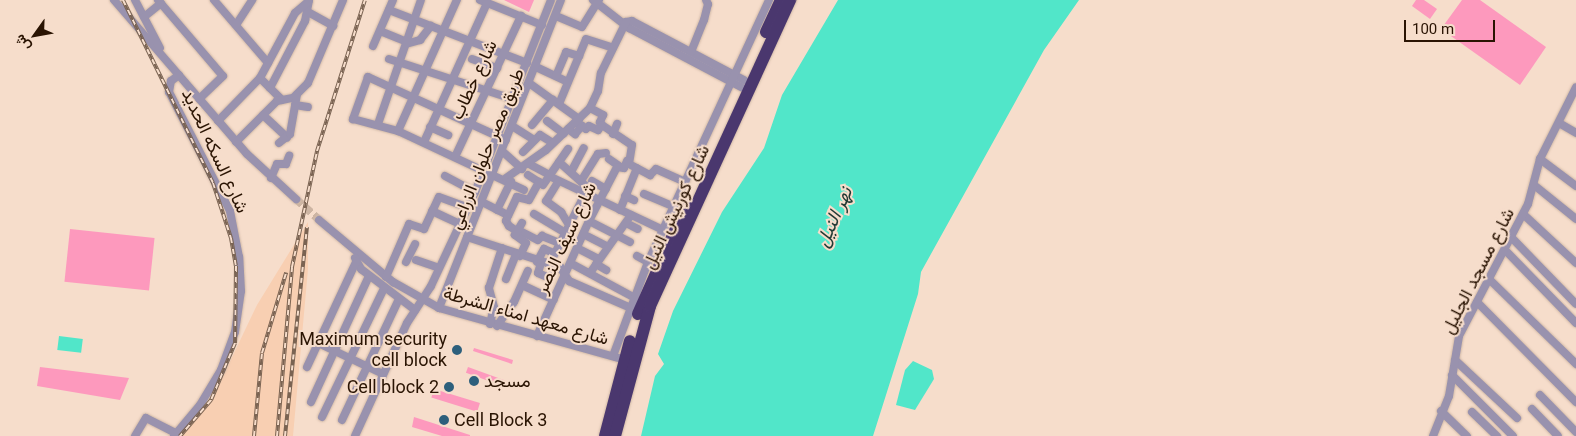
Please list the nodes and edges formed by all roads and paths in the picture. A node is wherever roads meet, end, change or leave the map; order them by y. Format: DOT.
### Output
graph roads {
  1 [pos="114,0"];
  2 [pos="135,0"];
  3 [pos="214,0"];
  4 [pos="343,0"];
  5 [pos="393,0"];
  6 [pos="421,0"];
  7 [pos="457,0"];
  8 [pos="551,0"];
  9 [pos="562,0"];
  10 [pos="706,0"];
  11 [pos="769,0"];
  12 [pos="781,0"];
  13 [pos="790,0"];
  14 [pos="250,1"];
  15 [pos="309,1"];
  16 [pos="484,1"];
  17 [pos="160,2"];
  18 [pos="600,2"];
  19 [pos="389,10"];
  20 [pos="308,12"];
  21 [pos="521,16"];
  22 [pos="556,16"];
  23 [pos="144,17"];
  24 [pos="414,20"];
  25 [pos="626,22"];
  26 [pos="542,25"];
  27 [pos="236,26"];
  28 [pos="333,26"];
  29 [pos="431,26"];
  30 [pos="380,31"];
  31 [pos="444,31"];
  32 [pos="537,37"];
  33 [pos="470,41"];
  34 [pos="546,41"];
  35 [pos="406,43"];
  36 [pos="373,46"];
  37 [pos="613,48"];
  38 [pos="691,52"];
  39 [pos="503,54"];
  40 [pos="579,56"];
  41 [pos="166,59"];
  42 [pos="472,59"];
  43 [pos="389,60"];
  44 [pos="268,63"];
  45 [pos="400,63"];
  46 [pos="527,63"];
  47 [pos="536,67"];
  48 [pos="497,68"];
  49 [pos="427,71"];
  50 [pos="179,75"];
  51 [pos="556,76"];
  52 [pos="260,78"];
  53 [pos="452,80"];
  54 [pos="738,81"];
  55 [pos="568,82"];
  56 [pos="529,83"];
  57 [pos="391,87"];
  58 [pos="1576,87"];
  59 [pos="270,88"];
  60 [pos="486,90"];
  61 [pos="297,95"];
  62 [pos="199,98"];
  63 [pos="415,98"];
  64 [pos="513,99"];
  65 [pos="282,100"];
  66 [pos="556,102"];
  67 [pos="295,105"];
  68 [pos="308,107"];
  69 [pos="590,108"];
  70 [pos="439,109"];
  71 [pos="263,115"];
  72 [pos="218,121"];
  73 [pos="548,121"];
  74 [pos="579,122"];
  75 [pos="1559,123"];
  76 [pos="378,124"];
  77 [pos="470,124"];
  78 [pos="617,124"];
  79 [pos="532,125"];
  80 [pos="602,125"];
  81 [pos="512,126"];
  82 [pos="430,127"];
  83 [pos="398,130"];
  84 [pos="566,132"];
  85 [pos="1576,133"];
  86 [pos="613,134"];
  87 [pos="448,135"];
  88 [pos="287,137"];
  89 [pos="502,138"];
  90 [pos="534,140"];
  91 [pos="236,142"];
  92 [pos="424,142"];
  93 [pos="279,143"];
  94 [pos="551,145"];
  95 [pos="584,148"];
  96 [pos="568,149"];
  97 [pos="502,151"];
  98 [pos="523,152"];
  99 [pos="289,156"];
  100 [pos="455,156"];
  101 [pos="561,159"];
  102 [pos="1540,159"];
  103 [pos="627,162"];
  104 [pos="526,166"];
  105 [pos="619,166"];
  106 [pos="637,168"];
  107 [pos="537,169"];
  108 [pos="484,170"];
  109 [pos="571,172"];
  110 [pos="492,175"];
  111 [pos="549,175"];
  112 [pos="445,176"];
  113 [pos="271,178"];
  114 [pos="509,180"];
  115 [pos="535,180"];
  116 [pos="581,180"];
  117 [pos="558,182"];
  118 [pos="684,182"];
  119 [pos="1534,185"];
  120 [pos="1576,186"];
  121 [pos="588,188"];
  122 [pos="606,189"];
  123 [pos="524,190"];
  124 [pos="552,190"];
  125 [pos="475,192"];
  126 [pos="644,194"];
  127 [pos="625,196"];
  128 [pos="296,199"];
  129 [pos="634,200"];
  130 [pos="599,201"];
  131 [pos="482,202"];
  132 [pos="467,207"];
  133 [pos="674,207"];
  134 [pos="497,210"];
  135 [pos="620,210"];
  136 [pos="432,211"];
  137 [pos="534,214"];
  138 [pos="1524,214"];
  139 [pos="631,215"];
  140 [pos="508,216"];
  141 [pos="1576,219"];
  142 [pos="319,220"];
  143 [pos="589,221"];
  144 [pos="568,223"];
  145 [pos="626,223"];
  146 [pos="460,224"];
  147 [pos="519,228"];
  148 [pos="638,229"];
  149 [pos="664,230"];
  150 [pos="564,232"];
  151 [pos="583,234"];
  152 [pos="615,234"];
  153 [pos="467,237"];
  154 [pos="1512,237"];
  155 [pos="403,238"];
  156 [pos="630,242"];
  157 [pos="558,243"];
  158 [pos="608,245"];
  159 [pos="502,248"];
  160 [pos="577,248"];
  161 [pos="617,248"];
  162 [pos="1505,250"];
  163 [pos="356,252"];
  164 [pos="554,253"];
  165 [pos="518,255"];
  166 [pos="637,256"];
  167 [pos="416,260"];
  168 [pos="356,262"];
  169 [pos="406,262"];
  170 [pos="597,262"];
  171 [pos="648,262"];
  172 [pos="546,264"];
  173 [pos="572,264"];
  174 [pos="1576,264"];
  175 [pos="439,268"];
  176 [pos="606,270"];
  177 [pos="528,271"];
  178 [pos="590,273"];
  179 [pos="369,276"];
  180 [pos="518,276"];
  181 [pos="566,276"];
  182 [pos="386,277"];
  183 [pos="1489,279"];
  184 [pos="522,285"];
  185 [pos="384,288"];
  186 [pos="633,297"];
  187 [pos="399,299"];
  188 [pos="422,300"];
  189 [pos="554,300"];
  190 [pos="1477,302"];
  191 [pos="1576,304"];
  192 [pos="438,308"];
  193 [pos="415,310"];
  194 [pos="634,310"];
  195 [pos="1576,322"];
  196 [pos="493,325"];
  197 [pos="537,336"];
  198 [pos="318,343"];
  199 [pos="334,351"];
  200 [pos="350,358"];
  201 [pos="624,359"];
  202 [pos="1455,360"];
  203 [pos="1576,364"];
  204 [pos="367,366"];
  205 [pos="307,367"];
  206 [pos="383,374"];
  207 [pos="1452,375"];
  208 [pos="1540,395"];
  209 [pos="311,402"];
  210 [pos="1576,402"];
  211 [pos="1532,409"];
  212 [pos="1441,411"];
  213 [pos="1472,412"];
  214 [pos="322,417"];
  215 [pos="1517,418"];
  216 [pos="342,420"];
  217 [pos="1576,432"];
  218 [pos="175,435"];
  219 [pos="1434,435"];
  220 [pos="135,436"];
  221 [pos="355,436"];
  222 [pos="605,436"];
  223 [pos="615,436"];
  224 [pos="1467,436"];
  225 [pos="1497,436"];
  226 [pos="1513,436"];
  227 [pos="1558,436"];
  1 -- 41 [label="street"];
  2 -- 23 [label="street"];
  3 -- 27 [label="street"];
  4 -- 28 [label="street"];
  5 -- 19 [label="street"];
  6 -- 24 [label="street"];
  7 -- 31 [label="street"];
  8 -- 26 [label="street, طريق مصر حلوان الزراعي"];
  9 -- 22 [label="street, طريق مصر حلوان الزراعي"];
  10 -- 38 [label="street"];
  11 -- 54 [label="street"];
  12 -- 54 [label="highway, شارع كورنيش النيل"];
  13 -- 201 [label="highway, شارع كورنيش النيل"];
  14 -- 27 [label="street"];
  15 -- 20 [label="street"];
  15 -- 44 [label="street"];
  16 -- 21 [label="street"];
  16 -- 33 [label="street"];
  17 -- 23 [label="street"];
  17 -- 62 [label="street"];
  18 -- 22 [label="street"];
  18 -- 25 [label="street"];
  19 -- 24 [label="street"];
  19 -- 30 [label="street"];
  20 -- 28 [label="street"];
  20 -- 59 [label="street"];
  21 -- 26 [label="street"];
  21 -- 39 [label="street, شارع خطاب"];
  22 -- 34 [label="street, طريق مصر حلوان الزراعي"];
  23 -- 41 [label="street"];
  24 -- 29 [label="street"];
  24 -- 35 [label="street"];
  25 -- 37 [label="street"];
  25 -- 38 [label="street"];
  25 -- 54 [label="street"];
  26 -- 32 [label="street, طريق مصر حلوان الزراعي"];
  27 -- 44 [label="street"];
  28 -- 61 [label="street"];
  29 -- 31 [label="street"];
  29 -- 35 [label="street"];
  30 -- 35 [label="street"];
  30 -- 36 [label="street"];
  31 -- 33 [label="street"];
  31 -- 49 [label="street"];
  32 -- 34 [label="street"];
  32 -- 46 [label="street, طريق مصر حلوان الزراعي"];
  33 -- 39 [label="street"];
  33 -- 53 [label="street"];
  34 -- 47 [label="street, طريق مصر حلوان الزراعي"];
  35 -- 45 [label="street"];
  37 -- 40 [label="street"];
  37 -- 69 [label="street"];
  38 -- 54 [label="street"];
  39 -- 46 [label="street"];
  39 -- 48 [label="street, شارع خطاب"];
  40 -- 51 [label="street"];
  40 -- 55 [label="street"];
  41 -- 50 [label="street"];
  42 -- 48 [label="street"];
  43 -- 45 [label="street"];
  44 -- 52 [label="street"];
  45 -- 49 [label="street"];
  45 -- 57 [label="street"];
  46 -- 64 [label="street, طريق مصر حلوان الزراعي"];
  47 -- 51 [label="street"];
  47 -- 56 [label="street, طريق مصر حلوان الزراعي"];
  48 -- 60 [label="street, شارع خطاب"];
  49 -- 53 [label="street"];
  49 -- 63 [label="street"];
  50 -- 62 [label="street"];
  50 -- 218 [label="street, شارع السكه الحديد"];
  51 -- 55 [label="street"];
  52 -- 59 [label="street"];
  52 -- 72 [label="street"];
  53 -- 60 [label="street"];
  53 -- 70 [label="street"];
  54 -- 118 [label="street"];
  54 -- 194 [label="highway, شارع كورنيش النيل"];
  55 -- 66 [label="street"];
  56 -- 66 [label="street"];
  56 -- 81 [label="street, طريق مصر حلوان الزراعي"];
  57 -- 63 [label="street"];
  57 -- 76 [label="street"];
  57 -- 76 [label="street"];
  58 -- 75 [label="street, شارع مسجد الجليل"];
  59 -- 65 [label="street"];
  60 -- 64 [label="street"];
  60 -- 77 [label="street, شارع خطاب"];
  61 -- 65 [label="street"];
  61 -- 67 [label="street"];
  62 -- 72 [label="street"];
  63 -- 70 [label="street"];
  63 -- 83 [label="street"];
  64 -- 89 [label="street, طريق مصر حلوان الزراعي"];
  65 -- 71 [label="street"];
  66 -- 74 [label="street"];
  66 -- 79 [label="street"];
  67 -- 68 [label="street"];
  67 -- 88 [label="street"];
  69 -- 74 [label="street"];
  69 -- 80 [label="street"];
  70 -- 77 [label="street"];
  70 -- 82 [label="street"];
  71 -- 88 [label="street"];
  71 -- 91 [label="street"];
  72 -- 91 [label="street"];
  73 -- 84 [label="street"];
  74 -- 80 [label="street"];
  74 -- 84 [label="street"];
  75 -- 85 [label="street"];
  75 -- 102 [label="street, شارع مسجد الجليل"];
  76 -- 83 [label="street"];
  77 -- 89 [label="street"];
  77 -- 100 [label="street, شارع خطاب"];
  78 -- 86 [label="street"];
  80 -- 86 [label="street"];
  81 -- 89 [label="street, طريق مصر حلوان الزراعي"];
  81 -- 90 [label="street"];
  82 -- 87 [label="street"];
  82 -- 92 [label="street"];
  83 -- 92 [label="street"];
  84 -- 94 [label="street"];
  86 -- 103 [label="street"];
  88 -- 93 [label="street"];
  89 -- 97 [label="street, طريق مصر حلوان الزراعي"];
  89 -- 108 [label="street, طريق مصر حلوان الزراعي"];
  90 -- 94 [label="street"];
  90 -- 98 [label="street"];
  91 -- 113 [label="street"];
  92 -- 100 [label="street"];
  94 -- 101 [label="street"];
  94 -- 104 [label="street"];
  95 -- 109 [label="street"];
  96 -- 101 [label="street"];
  97 -- 104 [label="street"];
  97 -- 110 [label="street, طريق مصر حلوان الزراعي"];
  99 -- 113 [label="street"];
  100 -- 108 [label="street"];
  101 -- 109 [label="street"];
  101 -- 111 [label="street"];
  102 -- 119 [label="street, شارع مسجد الجليل"];
  102 -- 120 [label="street"];
  103 -- 105 [label="street"];
  103 -- 106 [label="street"];
  104 -- 107 [label="street"];
  104 -- 114 [label="street"];
  105 -- 116 [label="street"];
  105 -- 122 [label="street, شارع سيف النصر"];
  106 -- 118 [label="street"];
  106 -- 127 [label="street"];
  107 -- 111 [label="street"];
  107 -- 115 [label="street"];
  108 -- 110 [label="street"];
  108 -- 125 [label="street, طريق مصر حلوان الزراعي"];
  109 -- 116 [label="street"];
  110 -- 114 [label="street"];
  110 -- 131 [label="street, طريق مصر حلوان الزراعي"];
  111 -- 115 [label="street"];
  111 -- 117 [label="street"];
  112 -- 125 [label="street"];
  113 -- 128 [label="street"];
  114 -- 123 [label="street"];
  114 -- 134 [label="street"];
  115 -- 124 [label="street"];
  115 -- 140 [label="street"];
  116 -- 121 [label="street"];
  117 -- 121 [label="street"];
  117 -- 124 [label="street"];
  118 -- 133 [label="street"];
  119 -- 138 [label="street, شارع مسجد الجليل"];
  119 -- 141 [label="street"];
  121 -- 122 [label="street"];
  121 -- 130 [label="street"];
  121 -- 144 [label="street"];
  122 -- 130 [label="street, شارع سيف النصر"];
  124 -- 144 [label="street"];
  125 -- 132 [label="street, طريق مصر حلوان الزراعي"];
  126 -- 133 [label="street"];
  127 -- 129 [label="street"];
  127 -- 135 [label="street"];
  130 -- 135 [label="street"];
  130 -- 143 [label="street, شارع سيف النصر"];
  131 -- 134 [label="street"];
  131 -- 153 [label="street, طريق مصر حلوان الزراعي"];
  132 -- 136 [label="street"];
  132 -- 146 [label="street, طريق مصر حلوان الزراعي"];
  133 -- 149 [label="street"];
  134 -- 140 [label="street"];
  135 -- 139 [label="street"];
  136 -- 146 [label="street"];
  136 -- 155 [label="street"];
  137 -- 150 [label="street"];
  138 -- 154 [label="street, شارع مسجد الجليل"];
  138 -- 174 [label="street"];
  139 -- 145 [label="street"];
  139 -- 149 [label="street"];
  140 -- 147 [label="street"];
  142 -- 163 [label="street, شارع معهد امناء الشرطة"];
  143 -- 151 [label="street, شارع سيف النصر"];
  143 -- 152 [label="street"];
  144 -- 150 [label="street"];
  145 -- 148 [label="street"];
  145 -- 152 [label="street"];
  146 -- 175 [label="street, طريق مصر حلوان الزراعي"];
  147 -- 157 [label="street"];
  147 -- 165 [label="street"];
  149 -- 171 [label="street"];
  150 -- 157 [label="street"];
  151 -- 158 [label="street"];
  151 -- 160 [label="street, شارع سيف النصر"];
  152 -- 156 [label="street"];
  152 -- 158 [label="street"];
  153 -- 159 [label="street"];
  153 -- 192 [label="street, طريق مصر حلوان الزراعي"];
  154 -- 162 [label="street, شارع مسجد الجليل"];
  154 -- 191 [label="street"];
  155 -- 169 [label="street"];
  155 -- 182 [label="street"];
  157 -- 164 [label="street"];
  158 -- 161 [label="street"];
  158 -- 170 [label="street"];
  159 -- 165 [label="street"];
  159 -- 196 [label="street"];
  160 -- 170 [label="street"];
  160 -- 173 [label="street, شارع سيف النصر"];
  162 -- 183 [label="street, شارع مسجد الجليل"];
  162 -- 195 [label="street"];
  163 -- 168 [label="street"];
  163 -- 182 [label="street, شارع معهد امناء الشرطة"];
  164 -- 172 [label="street"];
  164 -- 172 [label="street"];
  165 -- 172 [label="street"];
  165 -- 180 [label="street"];
  166 -- 171 [label="street"];
  167 -- 175 [label="street"];
  168 -- 179 [label="street"];
  168 -- 198 [label="street"];
  170 -- 176 [label="street"];
  170 -- 178 [label="street"];
  171 -- 186 [label="street"];
  172 -- 181 [label="street"];
  173 -- 178 [label="street"];
  173 -- 181 [label="street, شارع سيف النصر"];
  175 -- 188 [label="street, طريق مصر حلوان الزراعي"];
  177 -- 184 [label="street"];
  178 -- 186 [label="street"];
  179 -- 185 [label="street"];
  179 -- 199 [label="street"];
  181 -- 189 [label="street, شارع سيف النصر"];
  181 -- 194 [label="street"];
  182 -- 188 [label="street, شارع معهد امناء الشرطة"];
  183 -- 190 [label="street, شارع مسجد الجليل"];
  183 -- 203 [label="street"];
  184 -- 189 [label="street"];
  184 -- 196 [label="street"];
  185 -- 187 [label="street"];
  185 -- 200 [label="street"];
  186 -- 194 [label="street"];
  187 -- 193 [label="street"];
  187 -- 204 [label="street"];
  188 -- 192 [label="street, شارع معهد امناء الشرطة"];
  188 -- 193 [label="street, طريق مصر حلوان الزراعي"];
  189 -- 197 [label="street, شارع سيف النصر"];
  190 -- 202 [label="street, شارع مسجد الجليل"];
  190 -- 210 [label="street"];
  192 -- 196 [label="street, شارع معهد امناء الشرطة"];
  193 -- 206 [label="street, طريق مصر حلوان الزراعي"];
  194 -- 201 [label="highway, شارع كورنيش النيل"];
  196 -- 197 [label="street, شارع معهد امناء الشرطة"];
  197 -- 201 [label="street, شارع معهد امناء الشرطة"];
  198 -- 199 [label="street"];
  198 -- 205 [label="street"];
  199 -- 200 [label="street"];
  199 -- 209 [label="street"];
  200 -- 204 [label="street"];
  200 -- 214 [label="street"];
  201 -- 222 [label="highway, شارع كورنيش النيل"];
  201 -- 223 [label="highway, شارع كورنيش النيل"];
  202 -- 207 [label="street, شارع مسجد الجليل"];
  202 -- 215 [label="street"];
  204 -- 206 [label="street"];
  204 -- 216 [label="street"];
  206 -- 221 [label="street, طريق مصر حلوان الزراعي"];
  207 -- 212 [label="street, شارع مسجد الجليل"];
  207 -- 226 [label="street"];
  208 -- 217 [label="street"];
  211 -- 227 [label="street"];
  212 -- 219 [label="street, شارع مسجد الجليل"];
  212 -- 224 [label="street"];
  213 -- 225 [label="street"];
  218 -- 220 [label="street"];
}
